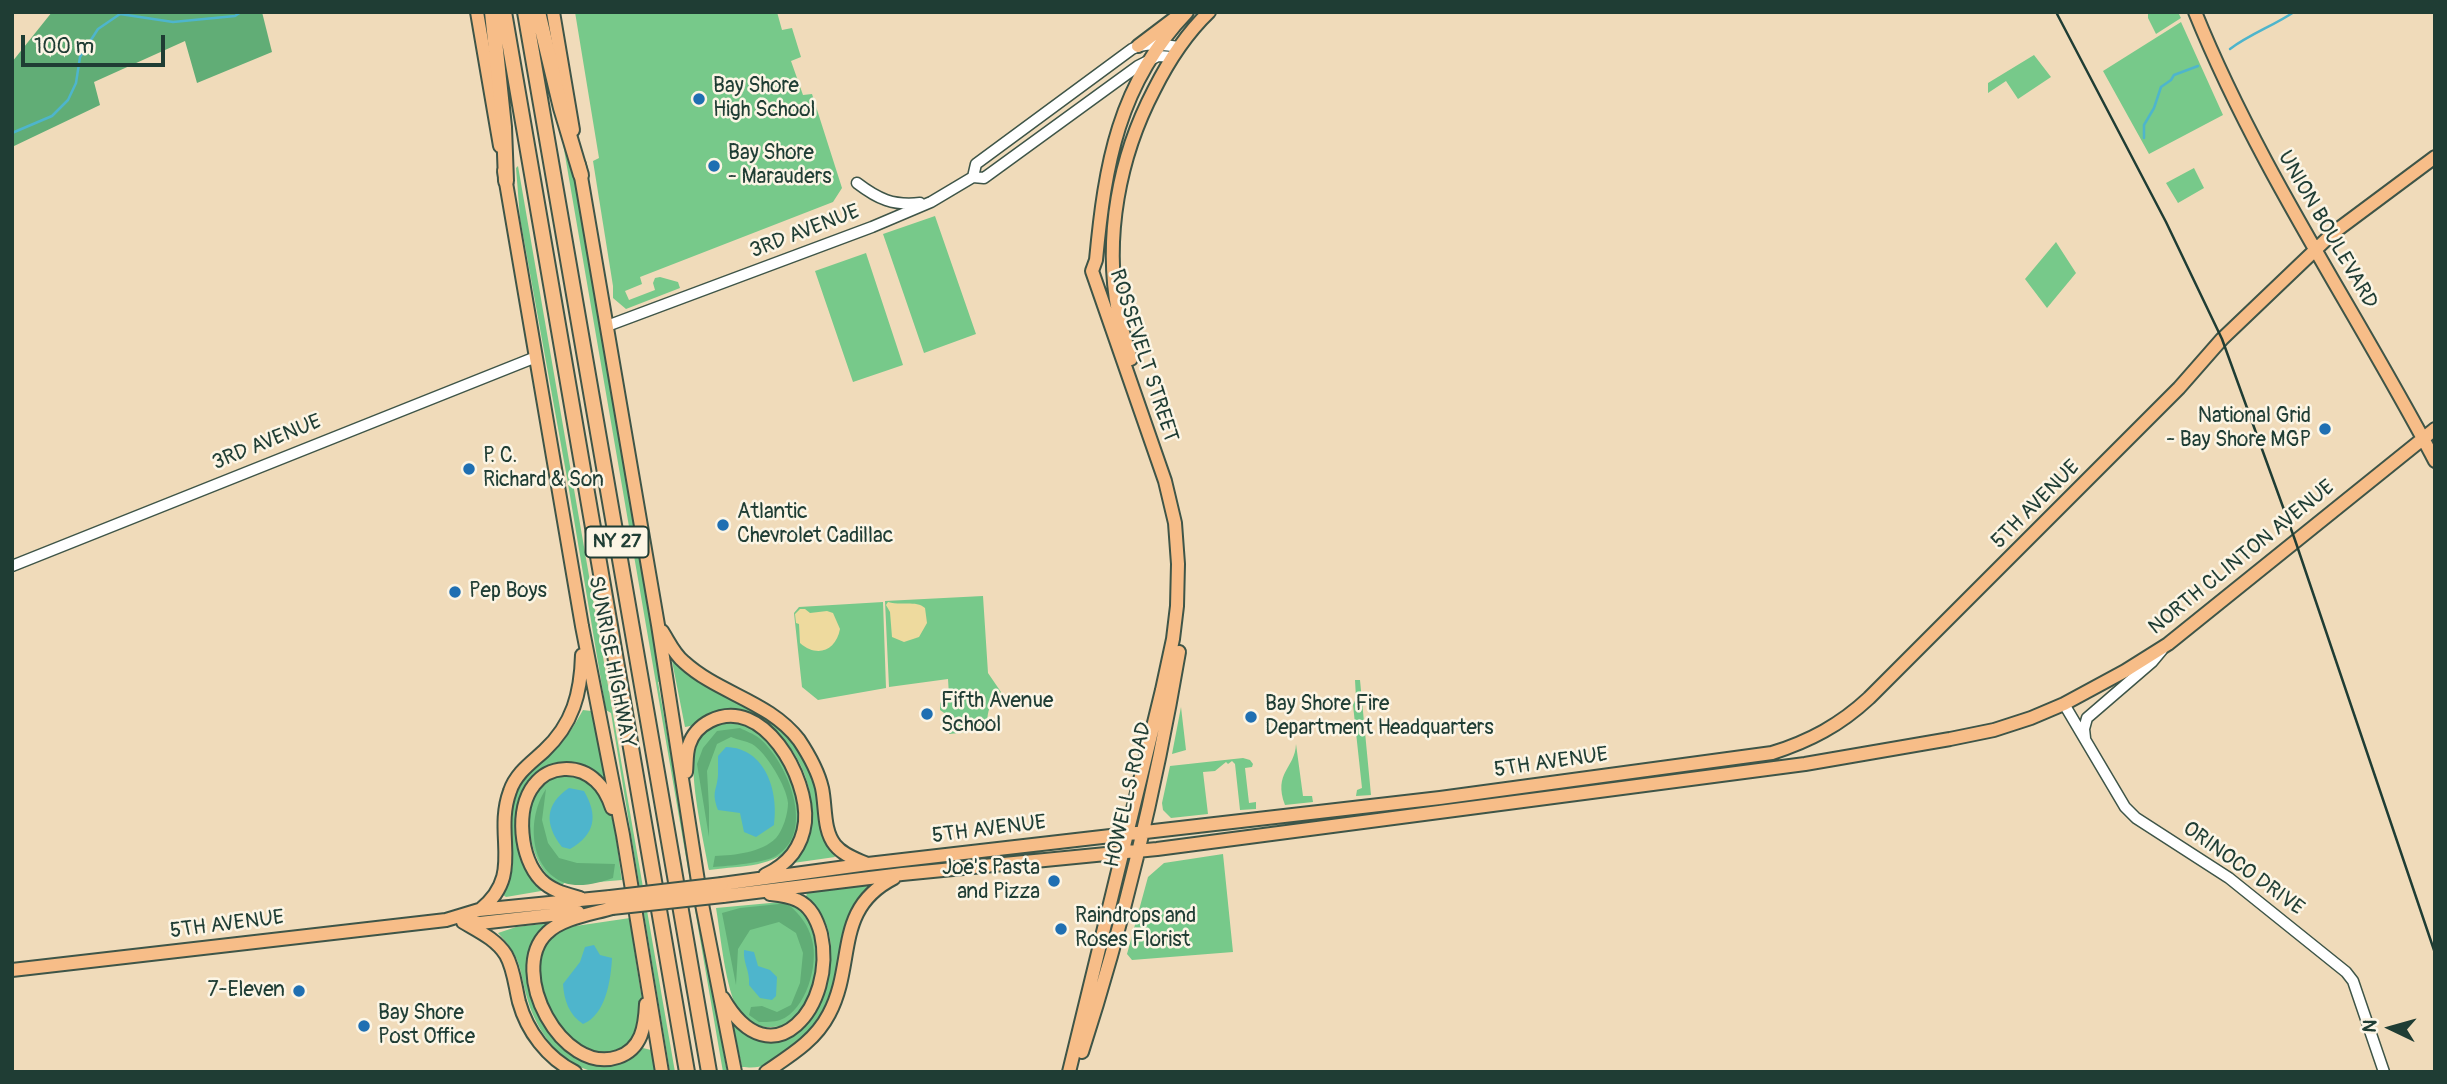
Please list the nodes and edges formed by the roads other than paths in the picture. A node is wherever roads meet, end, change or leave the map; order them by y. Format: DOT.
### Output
graph roads {
  1 [pos="477,12"];
  2 [pos="492,12"];
  3 [pos="503,12"];
  4 [pos="525,12"];
  5 [pos="538,12"];
  6 [pos="552,12"];
  7 [pos="1209,12"];
  8 [pos="2195,12"];
  9 [pos="1186,13"];
  10 [pos="1159,44"];
  11 [pos="1138,46"];
  12 [pos="1175,52"];
  13 [pos="1151,58"];
  14 [pos="1074,92"];
  15 [pos="1085,105"];
  16 [pos="2435,157"];
  17 [pos="581,175"];
  18 [pos="973,177"];
  19 [pos="506,181"];
  20 [pos="857,183"];
  21 [pos="931,202"];
  22 [pos="2315,251"];
  23 [pos="607,326"];
  24 [pos="536,357"];
  25 [pos="2435,429"];
  26 [pos="2423,438"];
  27 [pos="2435,461"];
  28 [pos="1178,522"];
  29 [pos="12,566"];
  30 [pos="658,625"];
  31 [pos="582,626"];
  32 [pos="2166,645"];
  33 [pos="1167,692"];
  34 [pos="2064,704"];
  35 [pos="2086,742"];
  36 [pos="684,797"];
  37 [pos="1142,832"];
  38 [pos="1127,834"];
  39 [pos="623,835"];
  40 [pos="1137,850"];
  41 [pos="1123,852"];
  42 [pos="868,864"];
  43 [pos="902,874"];
  44 [pos="752,886"];
  45 [pos="587,900"];
  46 [pos="611,903"];
  47 [pos="479,910"];
  48 [pos="446,920"];
  49 [pos="463,922"];
  50 [pos="12,970"];
  51 [pos="648,979"];
  52 [pos="718,988"];
  53 [pos="575,1072"];
  54 [pos="662,1072"];
  55 [pos="687,1072"];
  56 [pos="709,1072"];
  57 [pos="735,1072"];
  58 [pos="766,1072"];
  59 [pos="1069,1072"];
  60 [pos="1076,1072"];
  61 [pos="2384,1072"];
  1 -- 19 [label="main road, SUNRISE HIGHWAY"];
  2 -- 19 [label="highway"];
  3 -- 55 [label="highway, SUNRISE HIGHWAY / NY 27"];
  4 -- 56 [label="highway, SUNRISE HIGHWAY / NY 27"];
  5 -- 17 [label="highway"];
  6 -- 17 [label="main road"];
  7 -- 12 [label="main road"];
  8 -- 22 [label="main road, UNION BOULEVARD"];
  9 -- 10 [label="main road, ROSSEVELT STREET"];
  9 -- 11 [label="main road"];
  10 -- 11 [label="street"];
  10 -- 12 [label="street"];
  10 -- 13 [label="main road, ROSSEVELT STREET"];
  11 -- 14 [label="street, 3RD AVENUE"];
  12 -- 13 [label="street"];
  12 -- 28 [label="main road"];
  13 -- 15 [label="street, 3RD AVENUE"];
  13 -- 28 [label="main road, ROSSEVELT STREET"];
  14 -- 15 [label="street"];
  14 -- 18 [label="street, 3RD AVENUE"];
  15 -- 18 [label="street, 3RD AVENUE"];
  16 -- 22 [label="main road, 5TH AVENUE"];
  17 -- 23 [label="main road"];
  18 -- 21 [label="street, 3RD AVENUE"];
  19 -- 24 [label="main road, SUNRISE HIGHWAY"];
  20 -- 21 [label="street"];
  21 -- 23 [label="street, 3RD AVENUE"];
  22 -- 26 [label="main road, UNION BOULEVARD"];
  22 -- 37 [label="main road, 5TH AVENUE"];
  23 -- 30 [label="main road"];
  24 -- 29 [label="street, 3RD AVENUE"];
  24 -- 31 [label="main road, SUNRISE HIGHWAY"];
  25 -- 26 [label="main road, NORTH CLINTON AVENUE"];
  26 -- 27 [label="main road, UNION BOULEVARD"];
  26 -- 32 [label="main road, NORTH CLINTON AVENUE"];
  28 -- 33 [label="main road, HOWELLS ROAD"];
  30 -- 36 [label="main road"];
  30 -- 42 [label="main road"];
  31 -- 39 [label="main road, SUNRISE HIGHWAY"];
  31 -- 47 [label="main road"];
  32 -- 34 [label="main road, NORTH CLINTON AVENUE"];
  32 -- 35 [label="street"];
  33 -- 37 [label="main road, HOWELLS ROAD"];
  33 -- 38 [label="main road, HOWELLS ROAD"];
  34 -- 35 [label="street, ORINOCO DRIVE"];
  34 -- 40 [label="main road, 5TH AVENUE"];
  35 -- 61 [label="street, ORINOCO DRIVE"];
  36 -- 44 [label="main road"];
  36 -- 52 [label="main road"];
  37 -- 38 [label="main road, 5TH AVENUE"];
  37 -- 40 [label="main road, HOWELLS ROAD"];
  38 -- 41 [label="main road, HOWELLS ROAD"];
  38 -- 42 [label="main road, 5TH AVENUE"];
  39 -- 45 [label="main road"];
  39 -- 51 [label="main road, SUNRISE HIGHWAY"];
  40 -- 41 [label="main road, 5TH AVENUE"];
  40 -- 60 [label="main road, HOWELLS ROAD"];
  41 -- 43 [label="main road, 5TH AVENUE"];
  41 -- 59 [label="main road, HOWELLS ROAD"];
  42 -- 44 [label="main road, 5TH AVENUE"];
  43 -- 44 [label="main road, 5TH AVENUE"];
  43 -- 58 [label="main road"];
  44 -- 46 [label="main road, 5TH AVENUE, bridge"];
  44 -- 52 [label="main road"];
  45 -- 46 [label="main road, 5TH AVENUE"];
  45 -- 47 [label="main road, 5TH AVENUE"];
  46 -- 49 [label="main road, 5TH AVENUE"];
  46 -- 51 [label="main road"];
  47 -- 48 [label="main road, 5TH AVENUE"];
  48 -- 49 [label="main road, 5TH AVENUE"];
  48 -- 50 [label="main road, 5TH AVENUE"];
  49 -- 53 [label="main road"];
  51 -- 54 [label="main road, SUNRISE HIGHWAY"];
  52 -- 57 [label="main road"];
}
